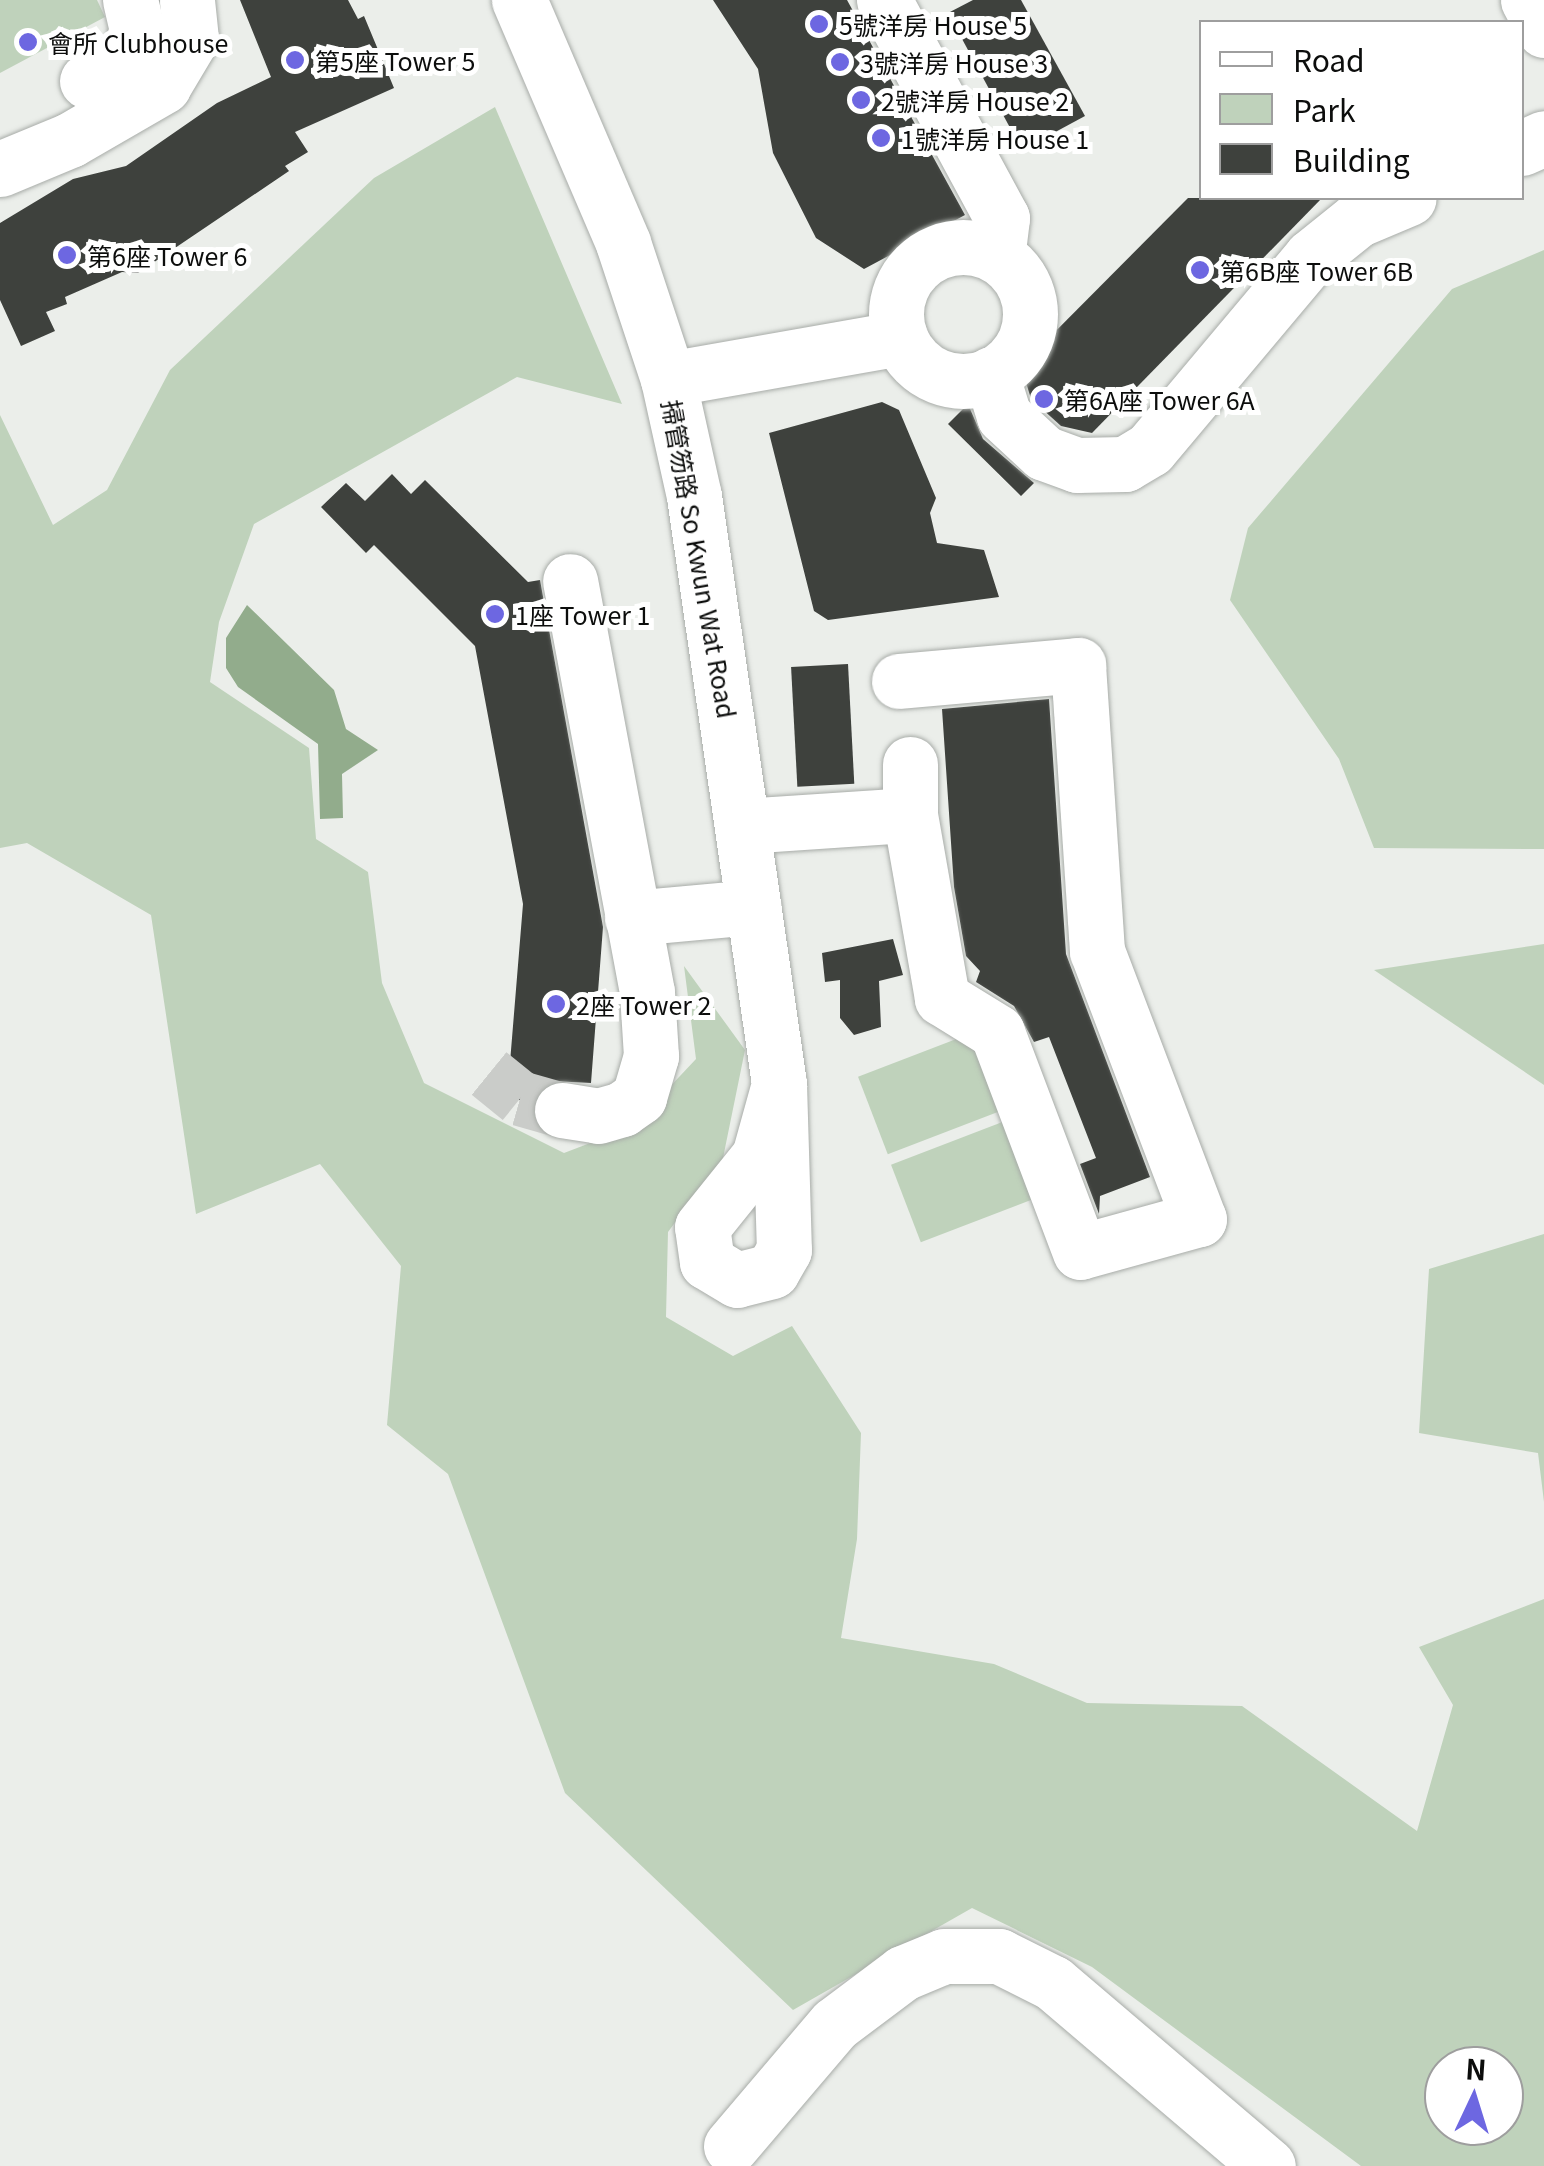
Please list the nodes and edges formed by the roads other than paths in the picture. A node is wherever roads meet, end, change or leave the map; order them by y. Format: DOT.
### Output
graph roads {
  1 [pos="130,0"];
  2 [pos="187,0"];
  3 [pos="519,0"];
  4 [pos="884,0"];
  5 [pos="1528,0"];
  6 [pos="1544,30"];
  7 [pos="86,82"];
  8 [pos="0,169"];
  9 [pos="1404,200"];
  10 [pos="997,256"];
  11 [pos="900,338"];
  12 [pos="992,374"];
  13 [pos="668,379"];
  14 [pos="570,582"];
  15 [pos="899,680"];
  16 [pos="743,826"];
  17 [pos="754,907"];
  18 [pos="632,918"];
  19 [pos="779,1084"];
  20 [pos="562,1110"];
  21 [pos="731,2146"];
  22 [pos="1268,2166"];
  1 -- 7 [label="street"];
  2 -- 8 [label="street"];
  3 -- 13 [label="street, 掃管笏路 So Kwun Wat Road"];
  4 -- 10 [label="street"];
  5 -- 6 [label="street"];
  9 -- 12 [label="street"];
  10 -- 11 [label="street"];
  10 -- 12 [label="street"];
  11 -- 12 [label="street"];
  11 -- 13 [label="street"];
  13 -- 16 [label="street, 掃管笏路 So Kwun Wat Road"];
  14 -- 18 [label="street"];
  15 -- 16 [label="street"];
  16 -- 17 [label="street, 掃管笏路 So Kwun Wat Road"];
  17 -- 18 [label="street"];
  17 -- 19 [label="street, 掃管笏路 So Kwun Wat Road"];
  18 -- 20 [label="street"];
  21 -- 22 [label="street"];
}
